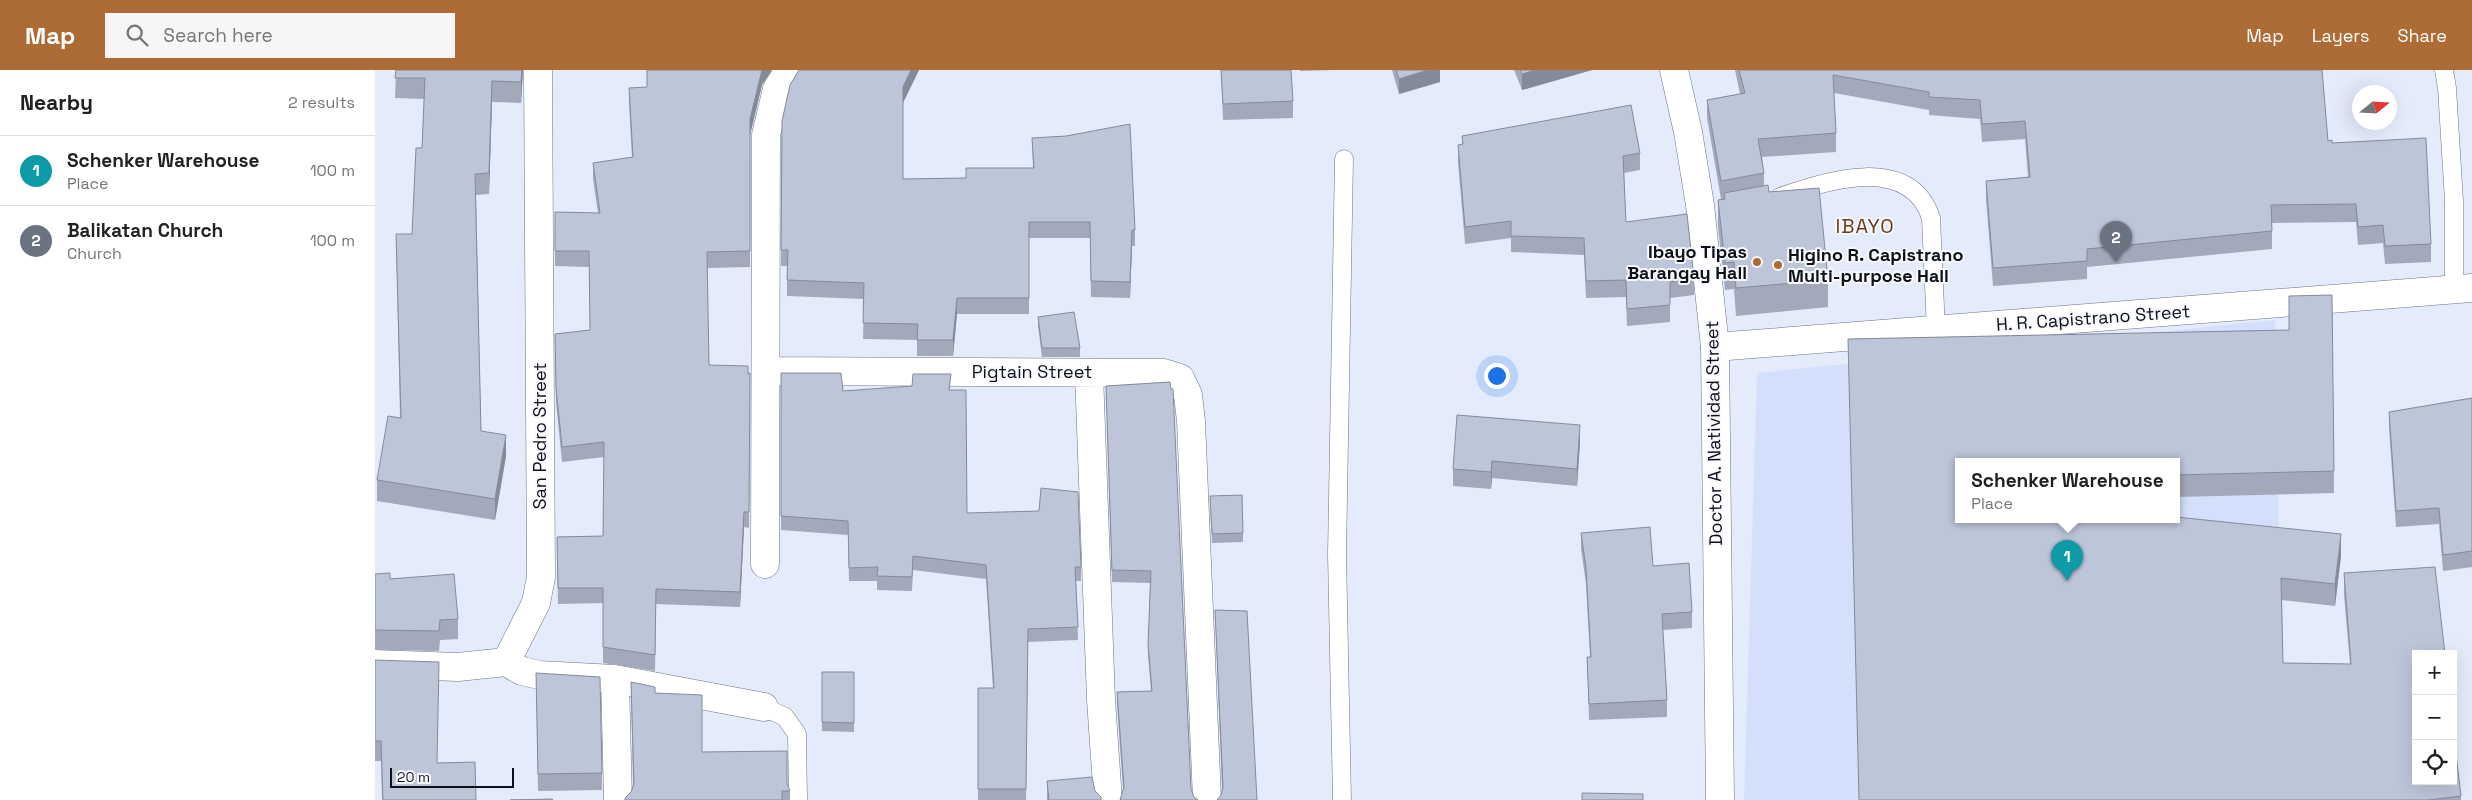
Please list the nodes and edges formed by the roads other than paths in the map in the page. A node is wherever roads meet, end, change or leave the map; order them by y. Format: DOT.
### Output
graph roads {
  1 [pos="537,70"];
  2 [pos="789,70"];
  3 [pos="1674,70"];
  4 [pos="2444,70"];
  5 [pos="1344,159"];
  6 [pos="1759,203"];
  7 [pos="2463,289"];
  8 [pos="1936,330"];
  9 [pos="1715,347"];
  10 [pos="766,371"];
  11 [pos="1089,373"];
  12 [pos="765,564"];
  13 [pos="506,662"];
  14 [pos="375,664"];
  15 [pos="615,679"];
  16 [pos="764,707"];
  17 [pos="618,800"];
  18 [pos="798,800"];
  19 [pos="1108,800"];
  20 [pos="1207,800"];
  21 [pos="1342,800"];
  22 [pos="1720,800"];
  1 -- 13 [label="street, San Pedro Street"];
  2 -- 10 [label="street"];
  3 -- 9 [label="street, Doctor A. Natividad Street"];
  4 -- 7 [label="lane"];
  5 -- 21 [label="lane"];
  6 -- 8 [label="lane"];
  7 -- 8 [label="street, H. R. Capistrano Street"];
  8 -- 9 [label="street, H. R. Capistrano Street"];
  9 -- 22 [label="street, Doctor A. Natividad Street"];
  10 -- 11 [label="street, Pigtain Street"];
  10 -- 12 [label="street"];
  11 -- 19 [label="street"];
  11 -- 20 [label="street, Pigtain Street"];
  13 -- 14 [label="street"];
  13 -- 15 [label="street"];
  15 -- 16 [label="street"];
  15 -- 17 [label="street"];
  16 -- 18 [label="lane"];
}
